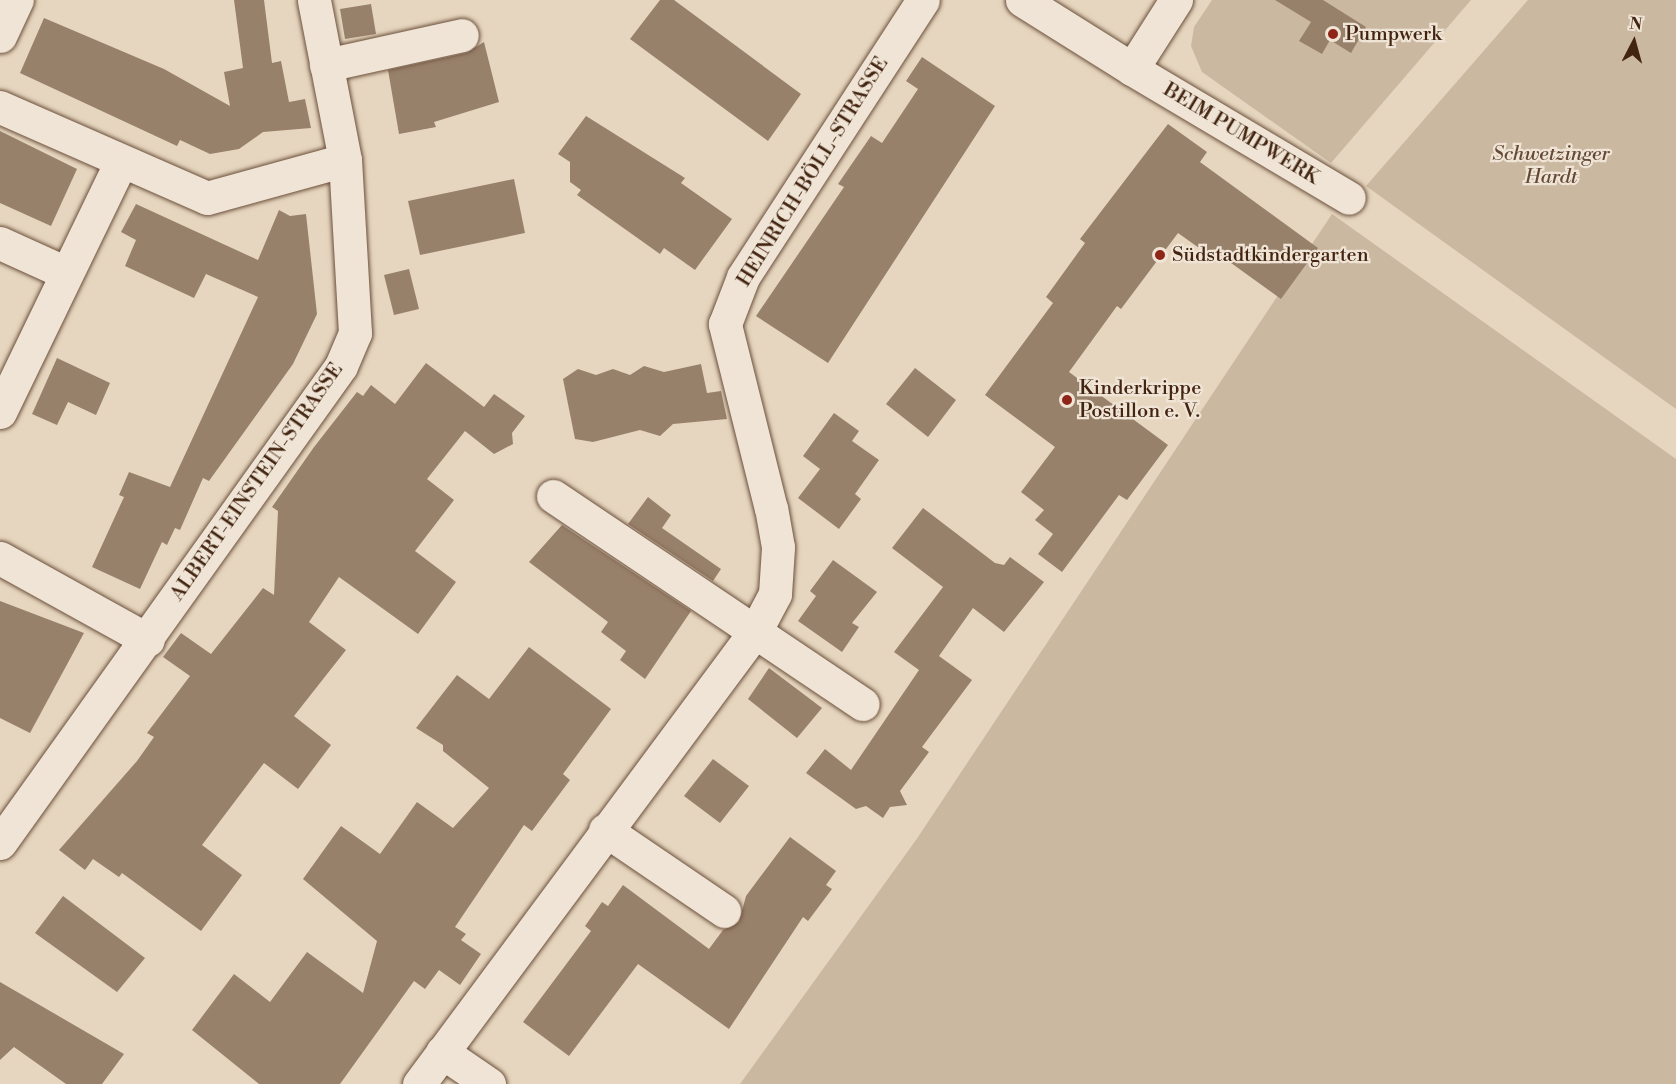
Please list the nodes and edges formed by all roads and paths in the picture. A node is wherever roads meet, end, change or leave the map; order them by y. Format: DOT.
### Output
graph roads {
  1 [pos="17,0"];
  2 [pos="314,0"];
  3 [pos="923,0"];
  4 [pos="1022,0"];
  5 [pos="1176,0"];
  6 [pos="462,34"];
  7 [pos="0,36"];
  8 [pos="326,65"];
  9 [pos="1132,69"];
  10 [pos="0,107"];
  11 [pos="345,160"];
  12 [pos="120,164"];
  13 [pos="1349,198"];
  14 [pos="0,243"];
  15 [pos="66,273"];
  16 [pos="2,403"];
  17 [pos="553,496"];
  18 [pos="0,558"];
  19 [pos="756,630"];
  20 [pos="148,640"];
  21 [pos="864,704"];
  22 [pos="605,830"];
  23 [pos="0,843"];
  24 [pos="724,911"];
  25 [pos="442,1052"];
  26 [pos="419,1084"];
  27 [pos="489,1084"];
  1 -- 7 [label="street"];
  2 -- 8 [label="street, ALBERT-EINSTEIN-STRASSE"];
  3 -- 19 [label="street, HEINRICH-BÖLL-STRASSE"];
  4 -- 9 [label="street, BEIM PUMPWERK"];
  5 -- 9 [label="street"];
  6 -- 8 [label="street"];
  8 -- 11 [label="street, ALBERT-EINSTEIN-STRASSE"];
  9 -- 13 [label="street, BEIM PUMPWERK"];
  10 -- 12 [label="street"];
  11 -- 12 [label="street"];
  11 -- 20 [label="street, ALBERT-EINSTEIN-STRASSE"];
  12 -- 15 [label="street"];
  14 -- 15 [label="street"];
  15 -- 16 [label="street"];
  17 -- 19 [label="street"];
  18 -- 20 [label="street"];
  19 -- 21 [label="street"];
  19 -- 22 [label="street, HEINRICH-BÖLL-STRASSE"];
  20 -- 23 [label="street, ALBERT-EINSTEIN-STRASSE"];
  22 -- 24 [label="street"];
  22 -- 25 [label="street, HEINRICH-BÖLL-STRASSE"];
  25 -- 26 [label="street, HEINRICH-BÖLL-STRASSE"];
  25 -- 27 [label="street"];
}
